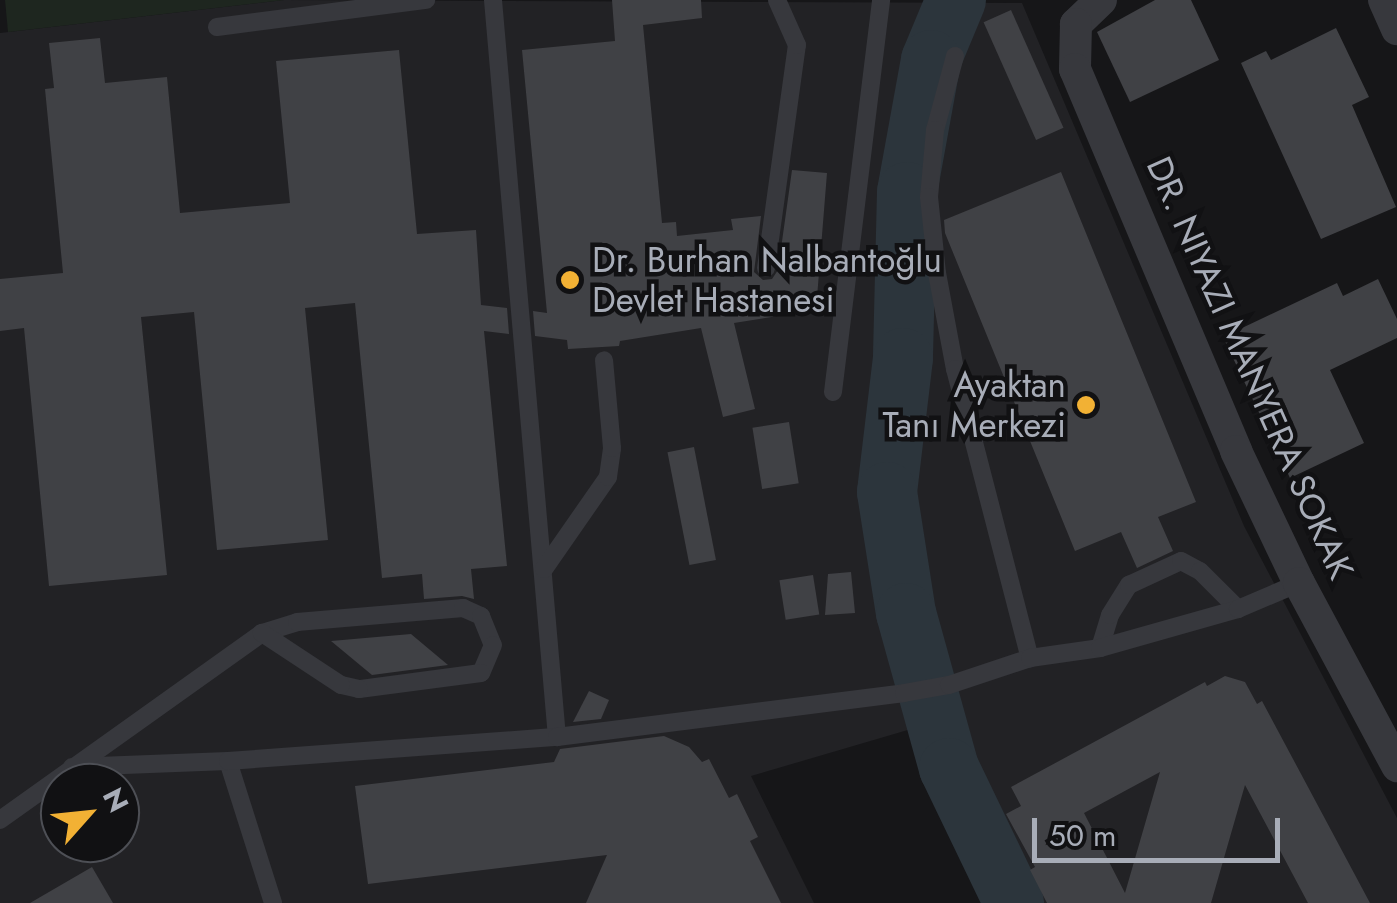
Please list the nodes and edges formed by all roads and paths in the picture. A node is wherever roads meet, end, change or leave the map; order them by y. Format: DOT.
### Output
graph roads {
  1 [pos="426,0"];
  2 [pos="493,0"];
  3 [pos="777,0"];
  4 [pos="882,0"];
  5 [pos="1101,0"];
  6 [pos="1384,0"];
  7 [pos="217,28"];
  8 [pos="1397,30"];
  9 [pos="955,56"];
  10 [pos="766,268"];
  11 [pos="604,360"];
  12 [pos="833,392"];
  13 [pos="544,569"];
  14 [pos="1299,582"];
  15 [pos="1238,608"];
  16 [pos="262,633"];
  17 [pos="1100,648"];
  18 [pos="1030,658"];
  19 [pos="557,737"];
  20 [pos="228,761"];
  21 [pos="78,763"];
  22 [pos="140,764"];
  23 [pos="1397,766"];
  24 [pos="40,791"];
  25 [pos="0,820"];
  26 [pos="273,903"];
  1 -- 7 [label="lane"];
  2 -- 13 [label="lane"];
  3 -- 10 [label="lane"];
  4 -- 12 [label="lane"];
  5 -- 14 [label="street, DR. NIYAZI MANYERA SOKAK"];
  6 -- 8 [label="street"];
  9 -- 18 [label="lane"];
  11 -- 13 [label="lane"];
  13 -- 19 [label="lane"];
  14 -- 15 [label="lane"];
  14 -- 23 [label="street, DR. NIYAZI MANYERA SOKAK"];
  15 -- 17 [label="lane"];
  15 -- 17 [label="lane"];
  16 -- 16 [label="lane"];
  16 -- 21 [label="lane"];
  17 -- 18 [label="lane"];
  18 -- 19 [label="lane"];
  19 -- 20 [label="lane"];
  20 -- 22 [label="lane"];
  20 -- 26 [label="lane"];
  24 -- 25 [label="lane"];
}
